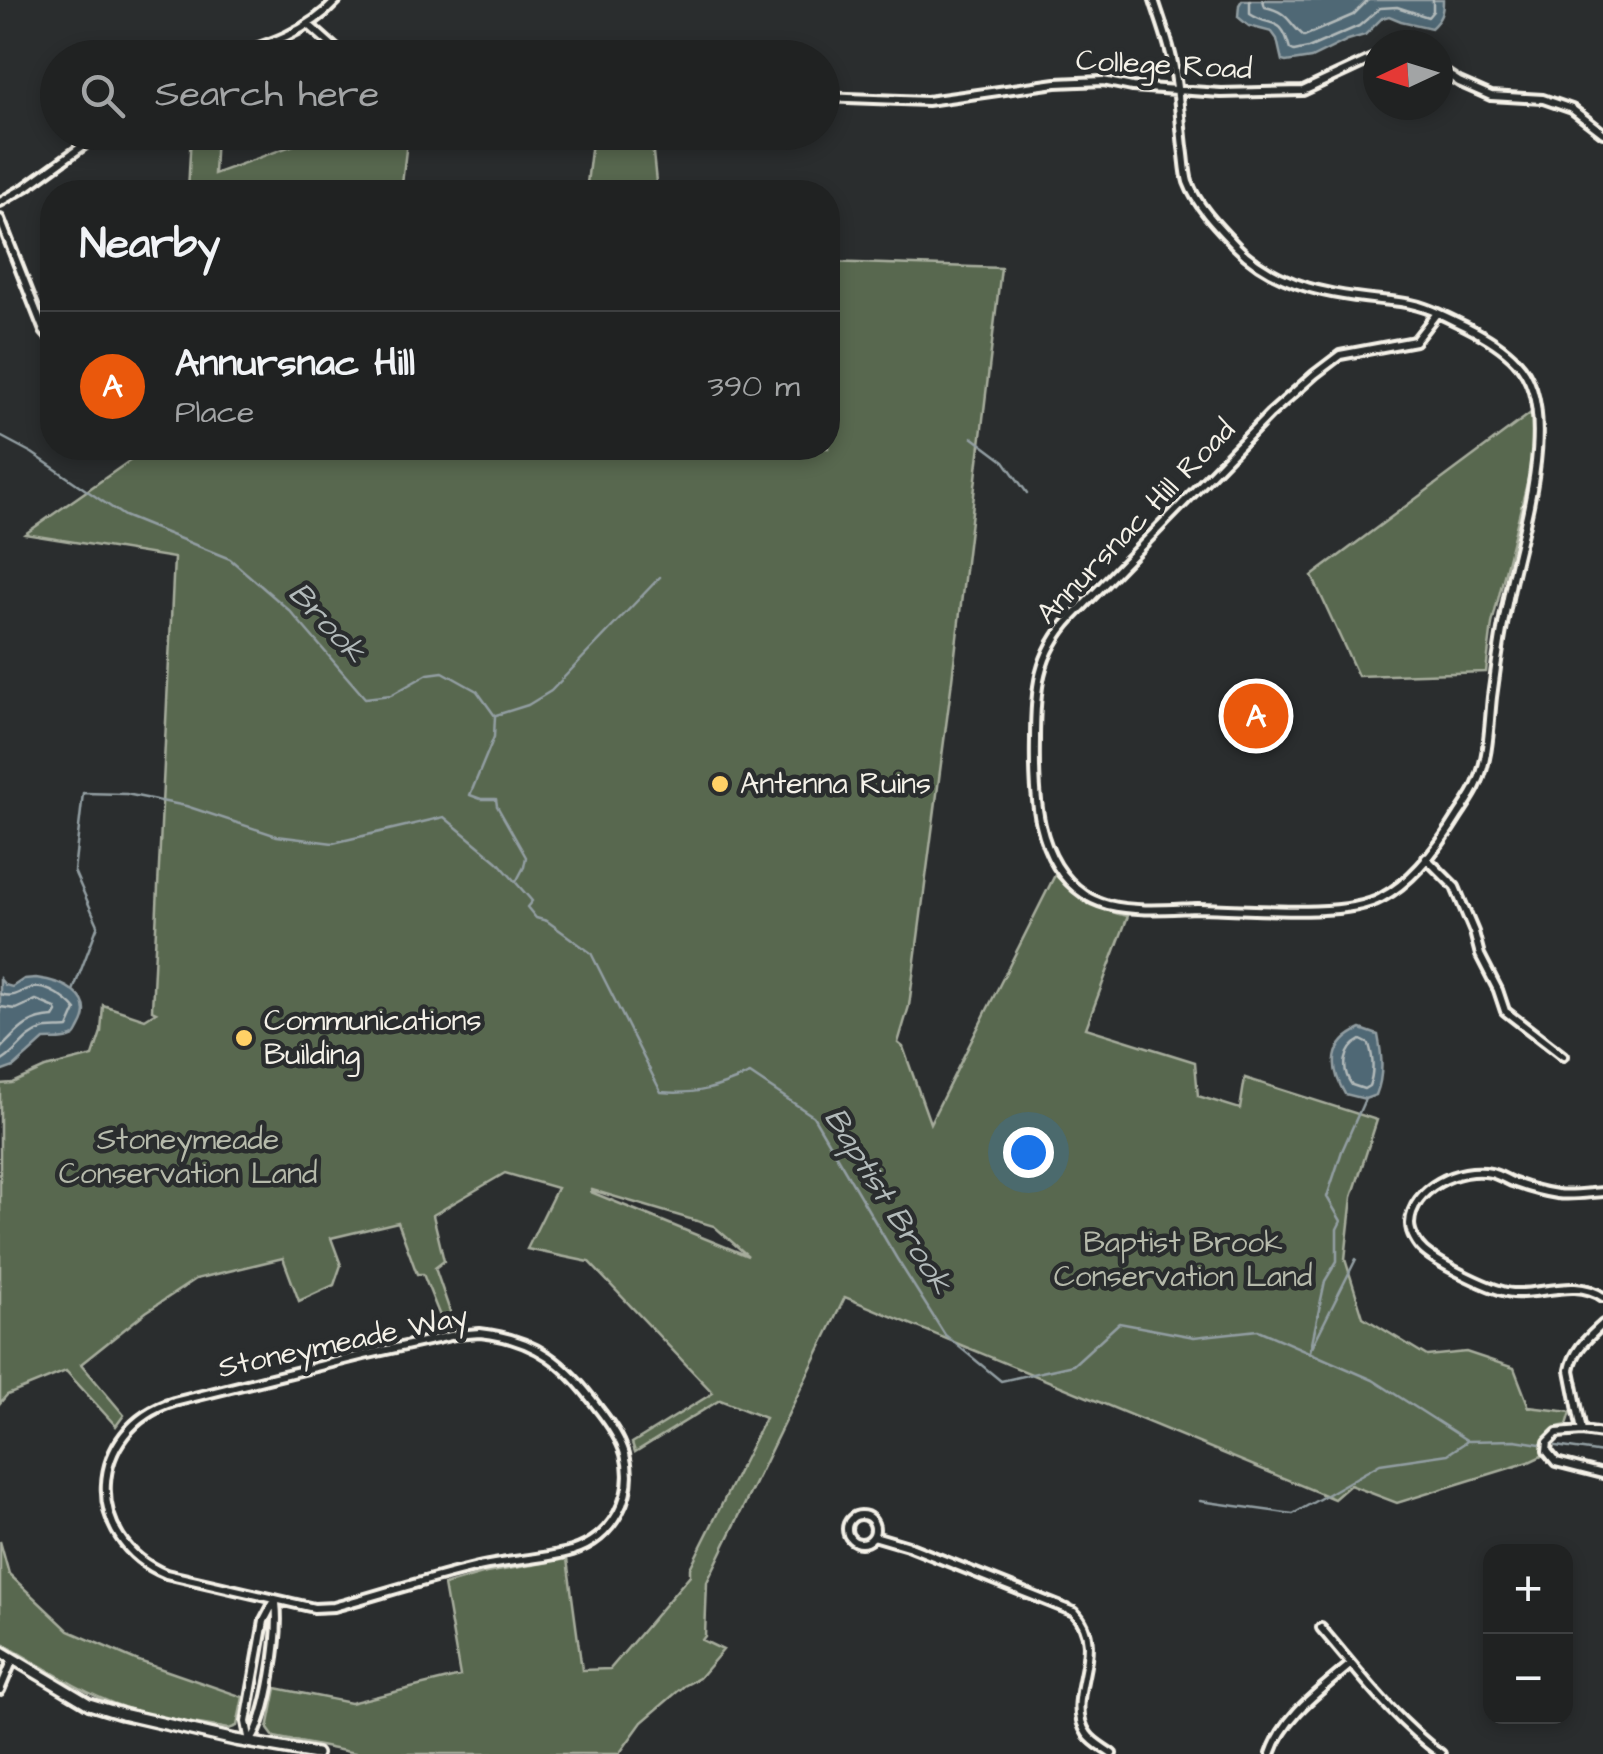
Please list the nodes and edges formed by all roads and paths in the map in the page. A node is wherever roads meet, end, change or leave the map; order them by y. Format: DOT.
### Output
graph roads {
  1 [pos="337,0"];
  2 [pos="1154,0"];
  3 [pos="309,24"];
  4 [pos="279,40"];
  5 [pos="326,40"];
  6 [pos="1363,63"];
  7 [pos="1453,78"];
  8 [pos="1177,90"];
  9 [pos="840,98"];
  10 [pos="1603,133"];
  11 [pos="77,150"];
  12 [pos="0,202"];
  13 [pos="0,218"];
  14 [pos="1437,313"];
  15 [pos="40,321"];
  16 [pos="1426,858"];
  17 [pos="1563,1056"];
  18 [pos="1603,1192"];
  19 [pos="1603,1297"];
  20 [pos="1603,1324"];
  21 [pos="1582,1431"];
  22 [pos="1603,1434"];
  23 [pos="1603,1474"];
  24 [pos="874,1536"];
  25 [pos="276,1600"];
  26 [pos="1321,1628"];
  27 [pos="0,1651"];
  28 [pos="14,1659"];
  29 [pos="1351,1664"];
  30 [pos="0,1690"];
  31 [pos="250,1742"];
  32 [pos="316,1754"];
  33 [pos="1112,1754"];
  34 [pos="1271,1754"];
  35 [pos="1441,1754"];
  1 -- 3 [label="street"];
  2 -- 8 [label="street, Annursnac Hill Road"];
  3 -- 4 [label="street"];
  3 -- 5 [label="street"];
  6 -- 8 [label="street, College Road"];
  7 -- 10 [label="street"];
  8 -- 9 [label="street, College Road"];
  8 -- 14 [label="street, Annursnac Hill Road"];
  11 -- 12 [label="street"];
  13 -- 15 [label="street"];
  14 -- 16 [label="street, Annursnac Hill Road"];
  14 -- 16 [label="street, Annursnac Hill Road"];
  16 -- 17 [label="street"];
  18 -- 19 [label="street"];
  20 -- 21 [label="street"];
  21 -- 22 [label="street"];
  21 -- 23 [label="street"];
  24 -- 24 [label="street"];
  24 -- 33 [label="street"];
  25 -- 25 [label="street, Stoneymeade Way"];
  25 -- 31 [label="street"];
  25 -- 31 [label="street"];
  26 -- 29 [label="street"];
  27 -- 28 [label="street"];
  28 -- 30 [label="street"];
  28 -- 31 [label="street"];
  29 -- 34 [label="street"];
  29 -- 35 [label="street"];
  31 -- 32 [label="street"];
}
